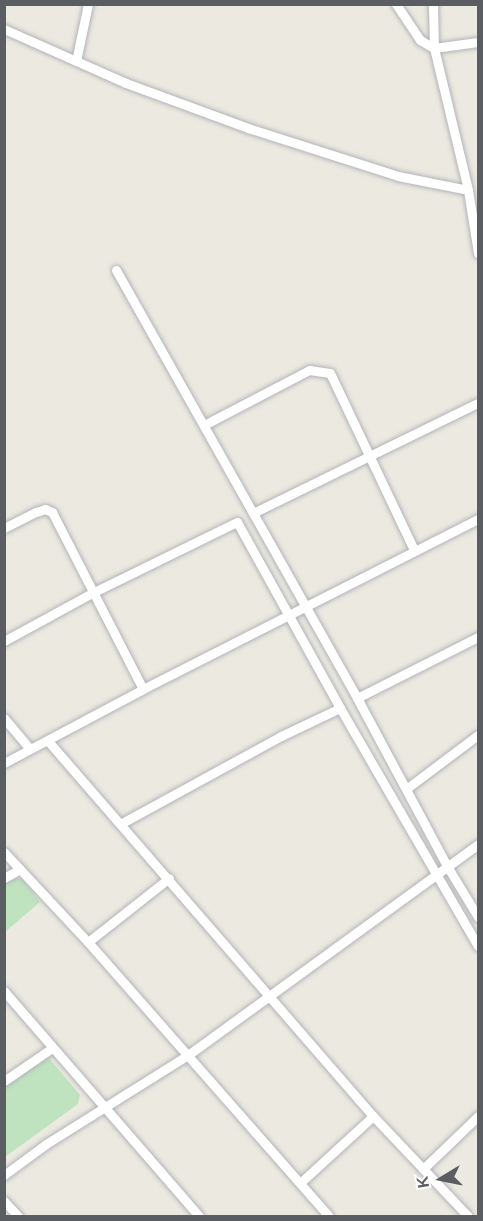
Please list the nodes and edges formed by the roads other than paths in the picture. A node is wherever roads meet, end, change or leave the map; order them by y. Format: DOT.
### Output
graph roads {
  1 [pos="88,4"];
  2 [pos="396,4"];
  3 [pos="433,4"];
  4 [pos="4,29"];
  5 [pos="478,42"];
  6 [pos="434,48"];
  7 [pos="76,61"];
  8 [pos="468,190"];
  9 [pos="478,253"];
  10 [pos="116,270"];
  11 [pos="478,404"];
  12 [pos="204,425"];
  13 [pos="369,457"];
  14 [pos="254,513"];
  15 [pos="478,519"];
  16 [pos="4,528"];
  17 [pos="414,550"];
  18 [pos="94,592"];
  19 [pos="305,606"];
  20 [pos="289,615"];
  21 [pos="477,640"];
  22 [pos="4,641"];
  23 [pos="143,688"];
  24 [pos="357,698"];
  25 [pos="340,708"];
  26 [pos="4,718"];
  27 [pos="478,735"];
  28 [pos="48,741"];
  29 [pos="30,749"];
  30 [pos="4,763"];
  31 [pos="406,789"];
  32 [pos="120,824"];
  33 [pos="478,844"];
  34 [pos="4,852"];
  35 [pos="447,866"];
  36 [pos="20,869"];
  37 [pos="436,873"];
  38 [pos="4,878"];
  39 [pos="169,878"];
  40 [pos="478,917"];
  41 [pos="88,942"];
  42 [pos="478,946"];
  43 [pos="4,991"];
  44 [pos="270,998"];
  45 [pos="52,1048"];
  46 [pos="188,1055"];
  47 [pos="4,1081"];
  48 [pos="104,1108"];
  49 [pos="373,1116"];
  50 [pos="478,1116"];
  51 [pos="423,1169"];
  52 [pos="4,1175"];
  53 [pos="300,1184"];
  54 [pos="4,1201"];
  55 [pos="18,1216"];
  56 [pos="199,1216"];
  57 [pos="329,1216"];
  58 [pos="468,1216"];
  1 -- 7 [label="street"];
  2 -- 6 [label="street"];
  3 -- 6 [label="street"];
  4 -- 7 [label="street"];
  5 -- 6 [label="street"];
  6 -- 8 [label="street"];
  7 -- 8 [label="street"];
  8 -- 9 [label="street"];
  10 -- 12 [label="street"];
  11 -- 13 [label="street"];
  12 -- 13 [label="street"];
  12 -- 14 [label="street"];
  13 -- 14 [label="street"];
  13 -- 17 [label="street"];
  14 -- 19 [label="street"];
  15 -- 17 [label="street"];
  16 -- 18 [label="street"];
  17 -- 19 [label="street"];
  18 -- 20 [label="street"];
  18 -- 22 [label="street"];
  18 -- 23 [label="street"];
  19 -- 20 [label="street"];
  19 -- 24 [label="street"];
  20 -- 23 [label="street"];
  20 -- 25 [label="street"];
  21 -- 24 [label="street"];
  23 -- 28 [label="street"];
  24 -- 31 [label="street"];
  25 -- 32 [label="street"];
  25 -- 37 [label="street"];
  26 -- 29 [label="street"];
  27 -- 31 [label="street"];
  28 -- 29 [label="street"];
  28 -- 32 [label="street"];
  29 -- 30 [label="street"];
  31 -- 35 [label="street"];
  32 -- 39 [label="street"];
  33 -- 35 [label="street"];
  34 -- 36 [label="street"];
  35 -- 37 [label="street"];
  35 -- 40 [label="street"];
  36 -- 38 [label="street"];
  36 -- 41 [label="street"];
  37 -- 42 [label="street"];
  37 -- 44 [label="street"];
  39 -- 41 [label="street"];
  39 -- 44 [label="street"];
  41 -- 46 [label="street"];
  43 -- 45 [label="street"];
  44 -- 46 [label="street"];
  44 -- 49 [label="street"];
  45 -- 47 [label="street"];
  45 -- 48 [label="street"];
  46 -- 48 [label="street"];
  46 -- 53 [label="street"];
  48 -- 52 [label="street"];
  48 -- 56 [label="street"];
  49 -- 51 [label="street"];
  49 -- 53 [label="street"];
  50 -- 51 [label="street"];
  51 -- 58 [label="street"];
  53 -- 57 [label="street"];
  54 -- 55 [label="street"];
}
